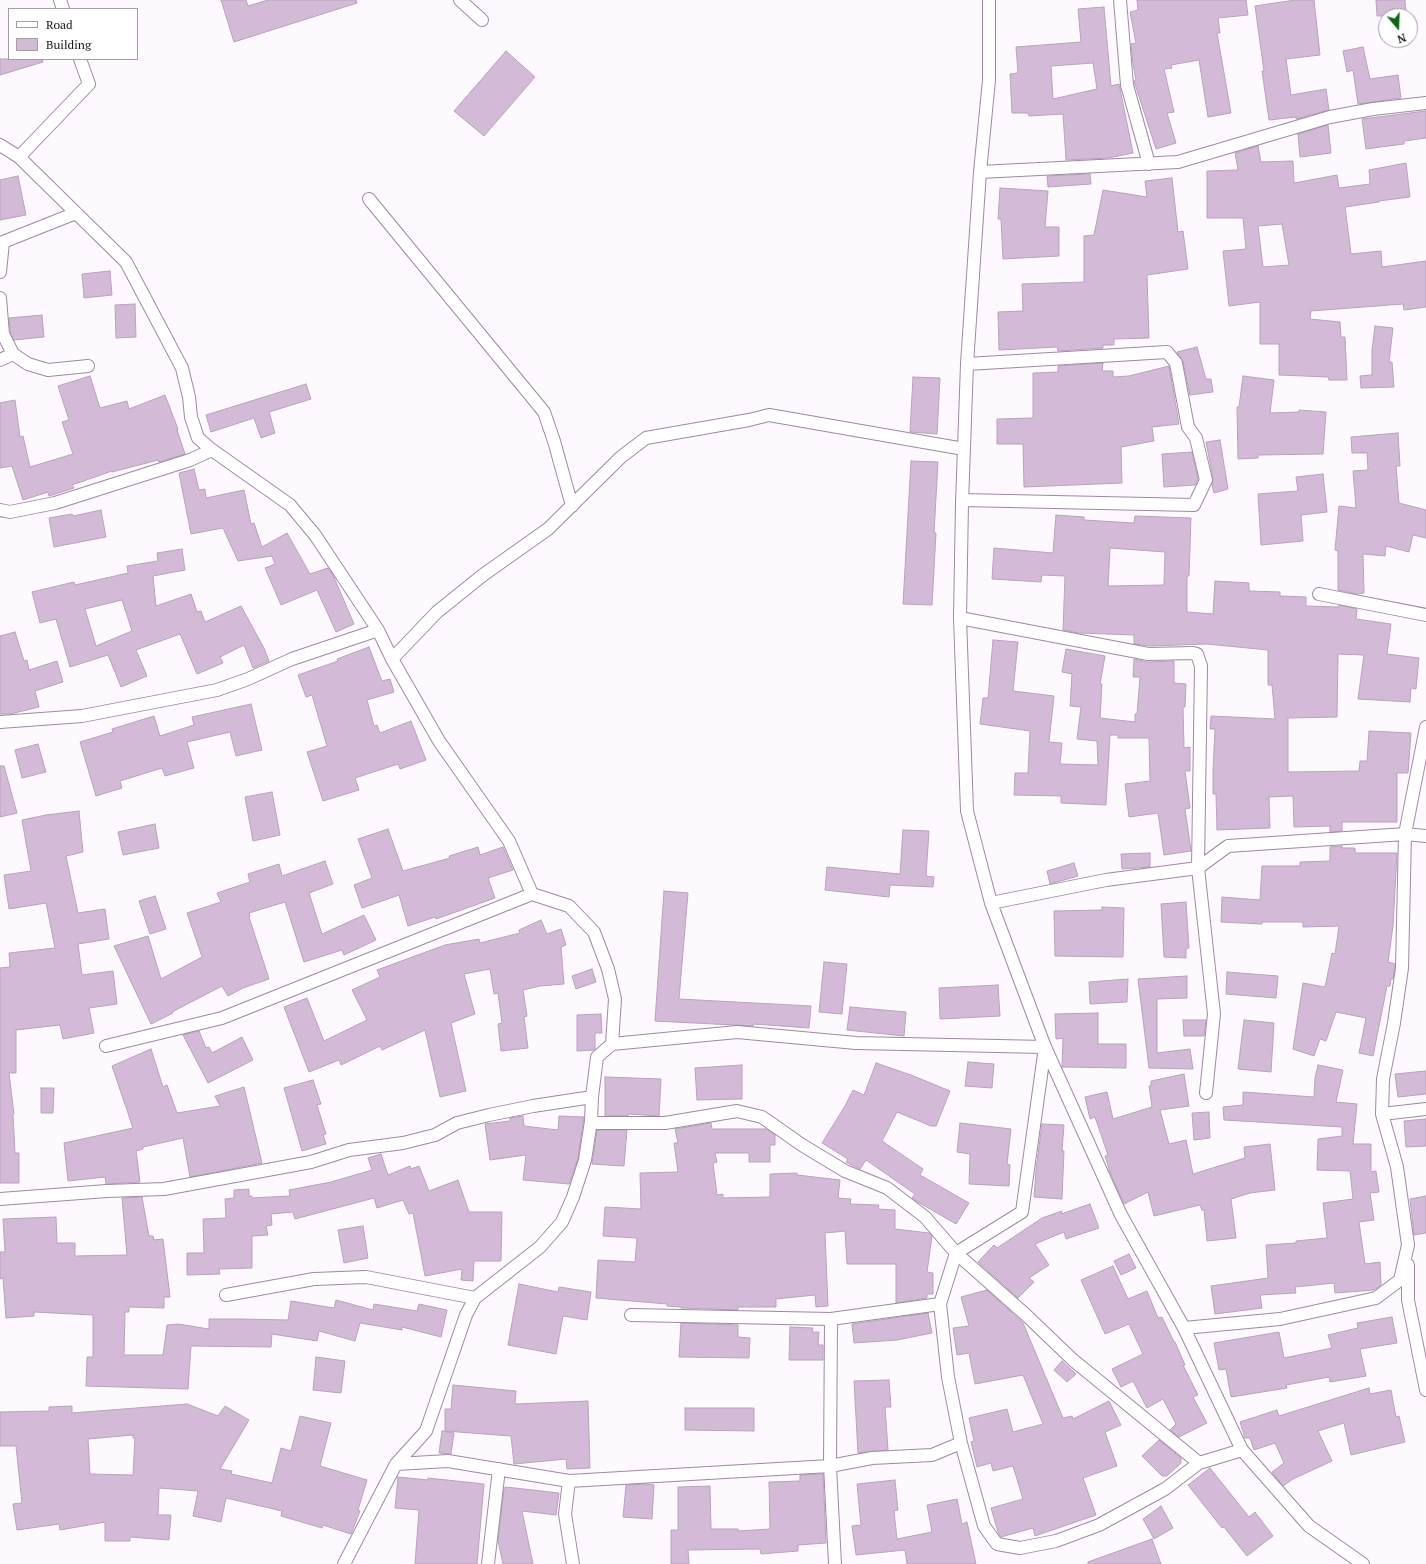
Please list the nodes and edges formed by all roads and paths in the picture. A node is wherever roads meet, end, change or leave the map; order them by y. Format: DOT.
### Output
graph roads {
  1 [pos="460,0"];
  2 [pos="989,0"];
  3 [pos="1120,0"];
  4 [pos="482,20"];
  5 [pos="80,60"];
  6 [pos="1426,103"];
  7 [pos="0,145"];
  8 [pos="19,157"];
  9 [pos="1149,164"];
  10 [pos="980,172"];
  11 [pos="369,199"];
  12 [pos="76,213"];
  13 [pos="1,241"];
  14 [pos="0,272"];
  15 [pos="0,298"];
  16 [pos="13,354"];
  17 [pos="0,360"];
  18 [pos="967,364"];
  19 [pos="88,366"];
  20 [pos="964,449"];
  21 [pos="212,450"];
  22 [pos="962,500"];
  23 [pos="572,506"];
  24 [pos="3,513"];
  25 [pos="1319,594"];
  26 [pos="1426,615"];
  27 [pos="960,618"];
  28 [pos="378,630"];
  29 [pos="392,659"];
  30 [pos="0,722"];
  31 [pos="1426,727"];
  32 [pos="1405,834"];
  33 [pos="1426,836"];
  34 [pos="1198,868"];
  35 [pos="532,894"];
  36 [pos="991,902"];
  37 [pos="612,1044"];
  38 [pos="106,1046"];
  39 [pos="1045,1047"];
  40 [pos="1206,1093"];
  41 [pos="592,1097"];
  42 [pos="1426,1109"];
  43 [pos="1382,1114"];
  44 [pos="591,1122"];
  45 [pos="0,1199"];
  46 [pos="1408,1245"];
  47 [pos="956,1253"];
  48 [pos="226,1295"];
  49 [pos="475,1298"];
  50 [pos="940,1304"];
  51 [pos="631,1315"];
  52 [pos="831,1319"];
  53 [pos="1184,1328"];
  54 [pos="1426,1390"];
  55 [pos="960,1443"];
  56 [pos="1242,1450"];
  57 [pos="1199,1463"];
  58 [pos="396,1464"];
  59 [pos="830,1466"];
  60 [pos="499,1468"];
  61 [pos="569,1481"];
  62 [pos="344,1564"];
  63 [pos="488,1564"];
  64 [pos="573,1564"];
  65 [pos="835,1564"];
  66 [pos="1363,1564"];
  1 -- 4 [label="street"];
  2 -- 10 [label="street"];
  3 -- 9 [label="street"];
  5 -- 8 [label="street"];
  6 -- 9 [label="street"];
  7 -- 8 [label="street"];
  8 -- 12 [label="street"];
  9 -- 10 [label="street"];
  10 -- 18 [label="street"];
  11 -- 23 [label="street"];
  12 -- 13 [label="street"];
  12 -- 21 [label="street"];
  13 -- 14 [label="street"];
  15 -- 16 [label="street"];
  16 -- 17 [label="street"];
  16 -- 19 [label="street"];
  18 -- 20 [label="street"];
  18 -- 22 [label="street"];
  20 -- 22 [label="street"];
  20 -- 23 [label="street"];
  21 -- 24 [label="street"];
  21 -- 28 [label="street"];
  22 -- 27 [label="street"];
  23 -- 29 [label="street"];
  25 -- 26 [label="street"];
  27 -- 34 [label="street"];
  27 -- 36 [label="street"];
  28 -- 29 [label="street"];
  28 -- 30 [label="street"];
  29 -- 35 [label="street"];
  31 -- 32 [label="street"];
  32 -- 33 [label="street"];
  32 -- 34 [label="street"];
  32 -- 43 [label="street"];
  34 -- 36 [label="street"];
  34 -- 40 [label="street"];
  35 -- 37 [label="street"];
  35 -- 38 [label="street"];
  36 -- 39 [label="street"];
  37 -- 39 [label="street"];
  37 -- 41 [label="street"];
  39 -- 47 [label="street"];
  39 -- 53 [label="street"];
  41 -- 44 [label="street"];
  41 -- 45 [label="street"];
  42 -- 43 [label="street"];
  43 -- 46 [label="street"];
  44 -- 47 [label="street"];
  44 -- 49 [label="street"];
  46 -- 53 [label="street"];
  46 -- 54 [label="street"];
  47 -- 50 [label="street"];
  47 -- 57 [label="street"];
  48 -- 49 [label="street"];
  49 -- 58 [label="street"];
  50 -- 52 [label="street"];
  50 -- 55 [label="street"];
  51 -- 52 [label="street"];
  52 -- 59 [label="street"];
  53 -- 56 [label="street"];
  55 -- 57 [label="street"];
  55 -- 59 [label="street"];
  56 -- 57 [label="street"];
  56 -- 66 [label="street"];
  58 -- 60 [label="street"];
  58 -- 62 [label="street"];
  59 -- 61 [label="street"];
  59 -- 65 [label="street"];
  60 -- 61 [label="street"];
  60 -- 63 [label="street"];
  61 -- 64 [label="street"];
}
